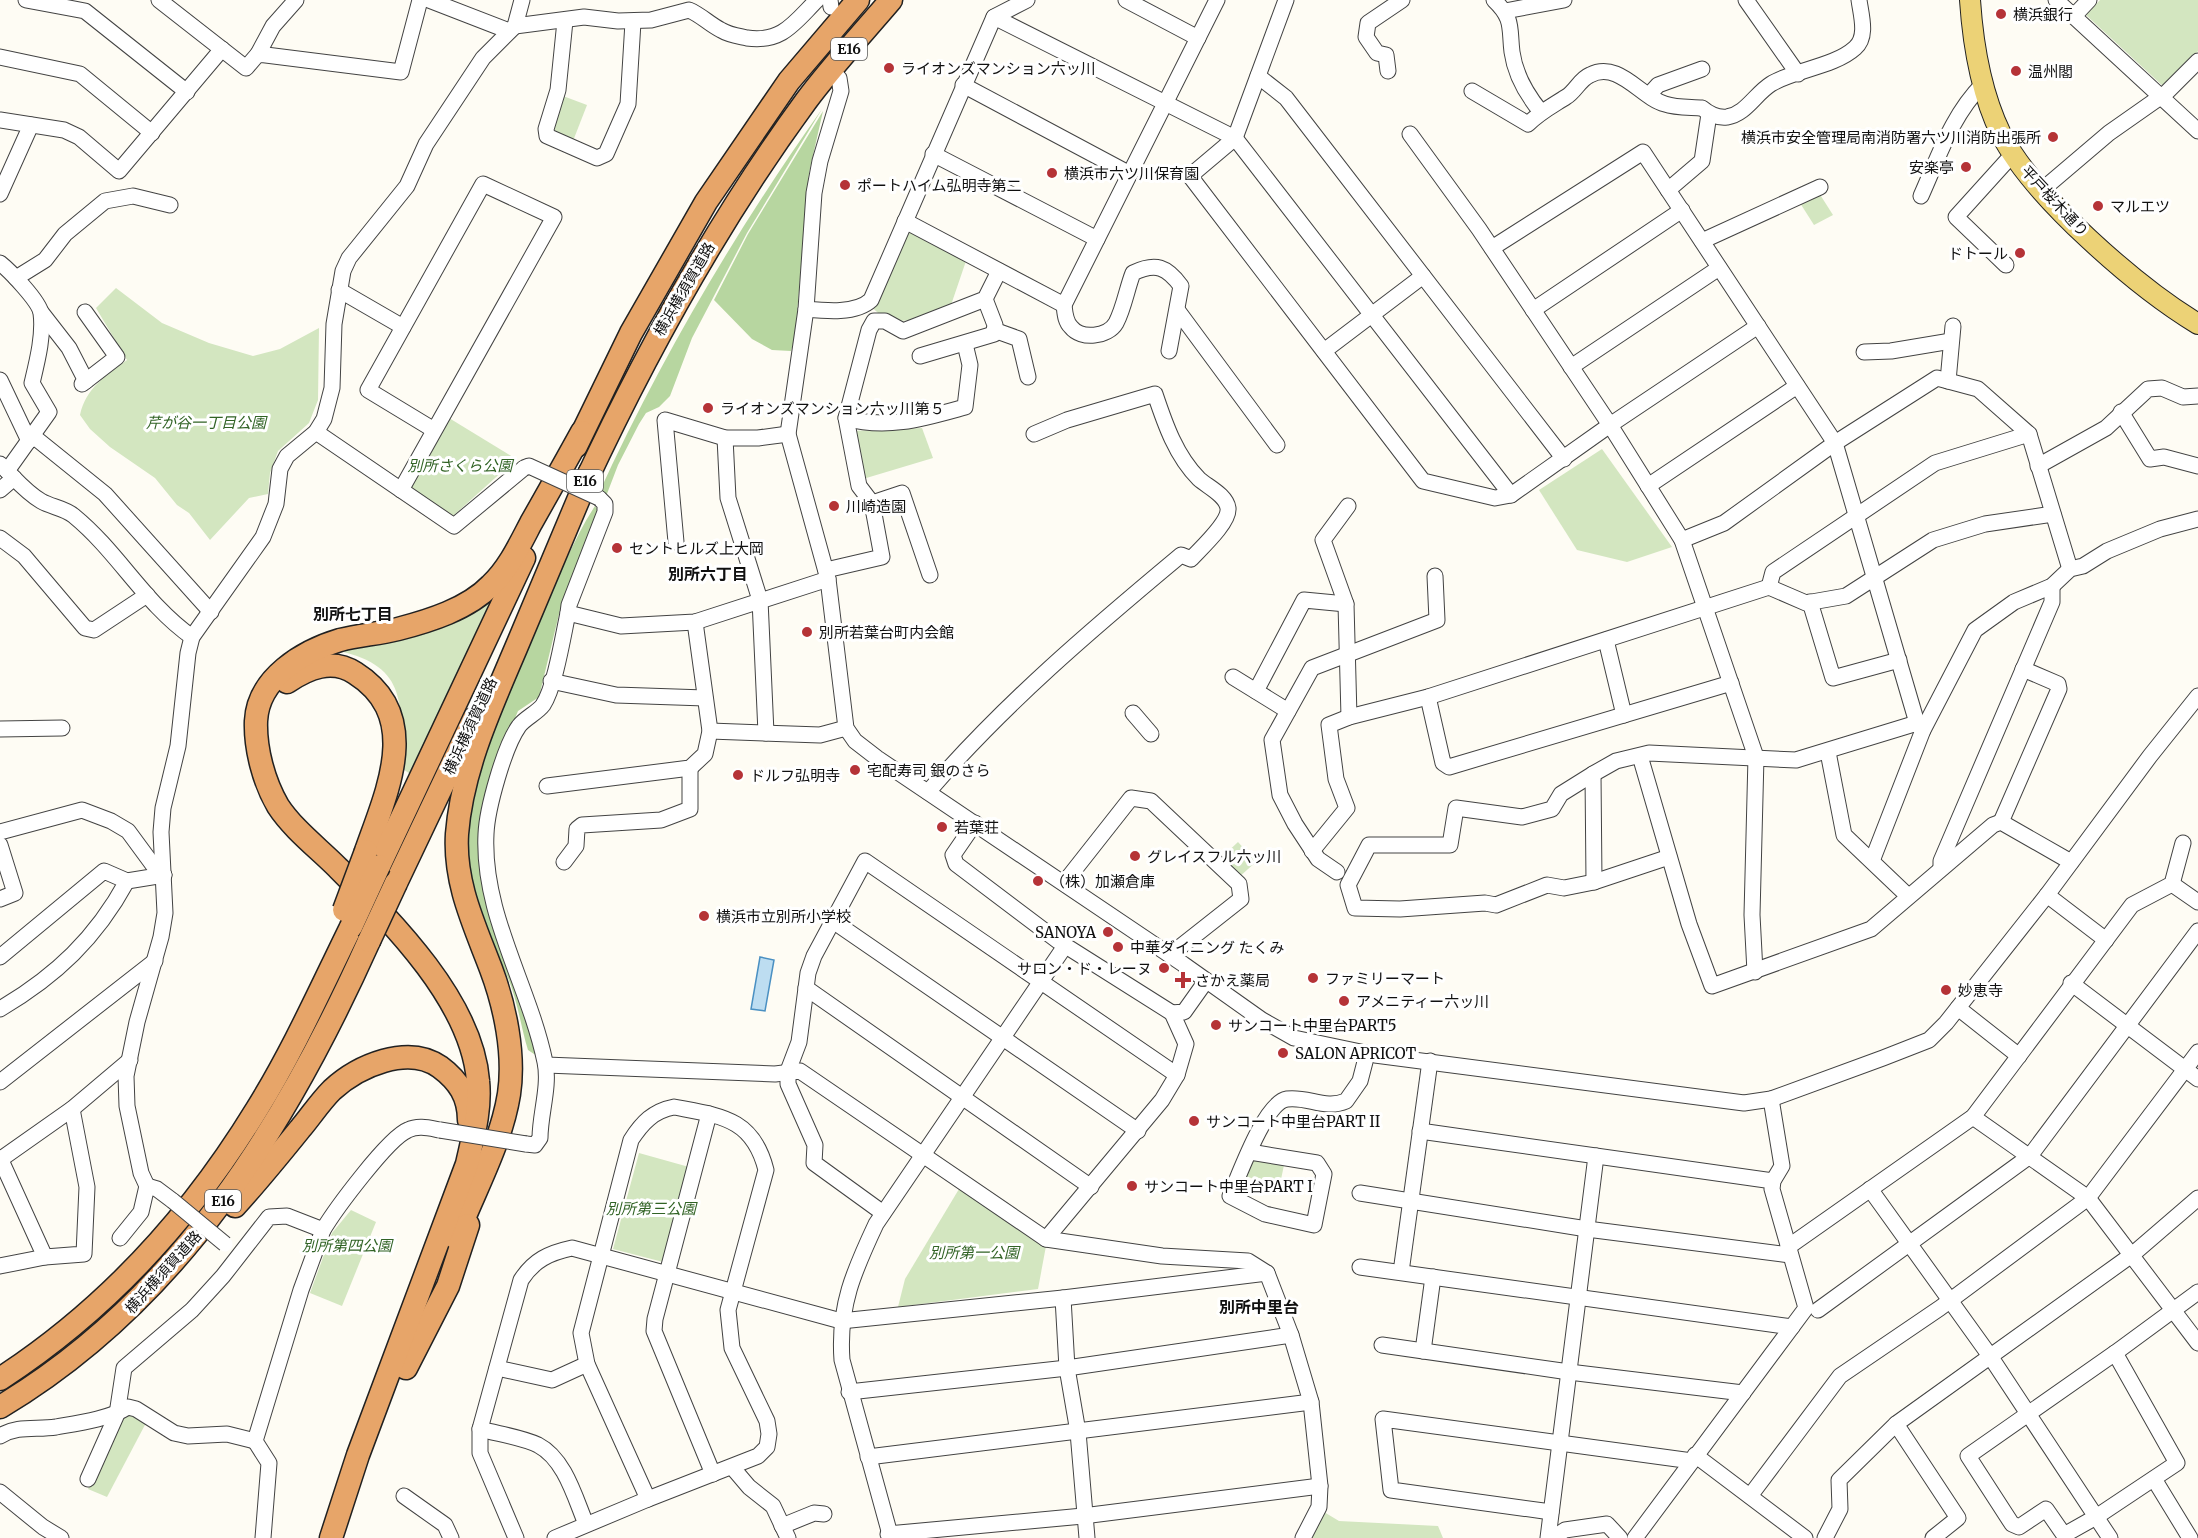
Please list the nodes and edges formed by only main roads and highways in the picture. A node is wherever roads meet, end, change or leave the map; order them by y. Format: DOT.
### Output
graph roads {
  1 [pos="858,0"];
  2 [pos="891,0"];
  3 [pos="1970,0"];
  4 [pos="2198,324"];
  5 [pos="582,432"];
  6 [pos="590,472"];
  7 [pos="373,858"];
  8 [pos="475,1167"];
  9 [pos="155,1283"];
  10 [pos="399,1366"];
  11 [pos="0,1379"];
  12 [pos="3,1405"];
  13 [pos="331,1538"];
  14 [pos="344,1538"];
  1 -- 5 [label="highway, 横浜横須賀道路 / E16"];
  2 -- 6 [label="highway, 横浜横須賀道路 / E16"];
  3 -- 4 [label="main road, 平戸桜木通り"];
  5 -- 7 [label="highway, 横浜横須賀道路 / E16"];
  5 -- 8 [label="highway"];
  6 -- 8 [label="highway"];
  6 -- 9 [label="highway, 横浜横須賀道路 / E16, bridge"];
  7 -- 8 [label="highway"];
  7 -- 11 [label="highway, 横浜横須賀道路 / E16, bridge"];
  8 -- 9 [label="highway"];
  8 -- 10 [label="highway"];
  9 -- 12 [label="highway, 横浜横須賀道路 / E16"];
  10 -- 13 [label="highway"];
  10 -- 14 [label="highway"];
}
